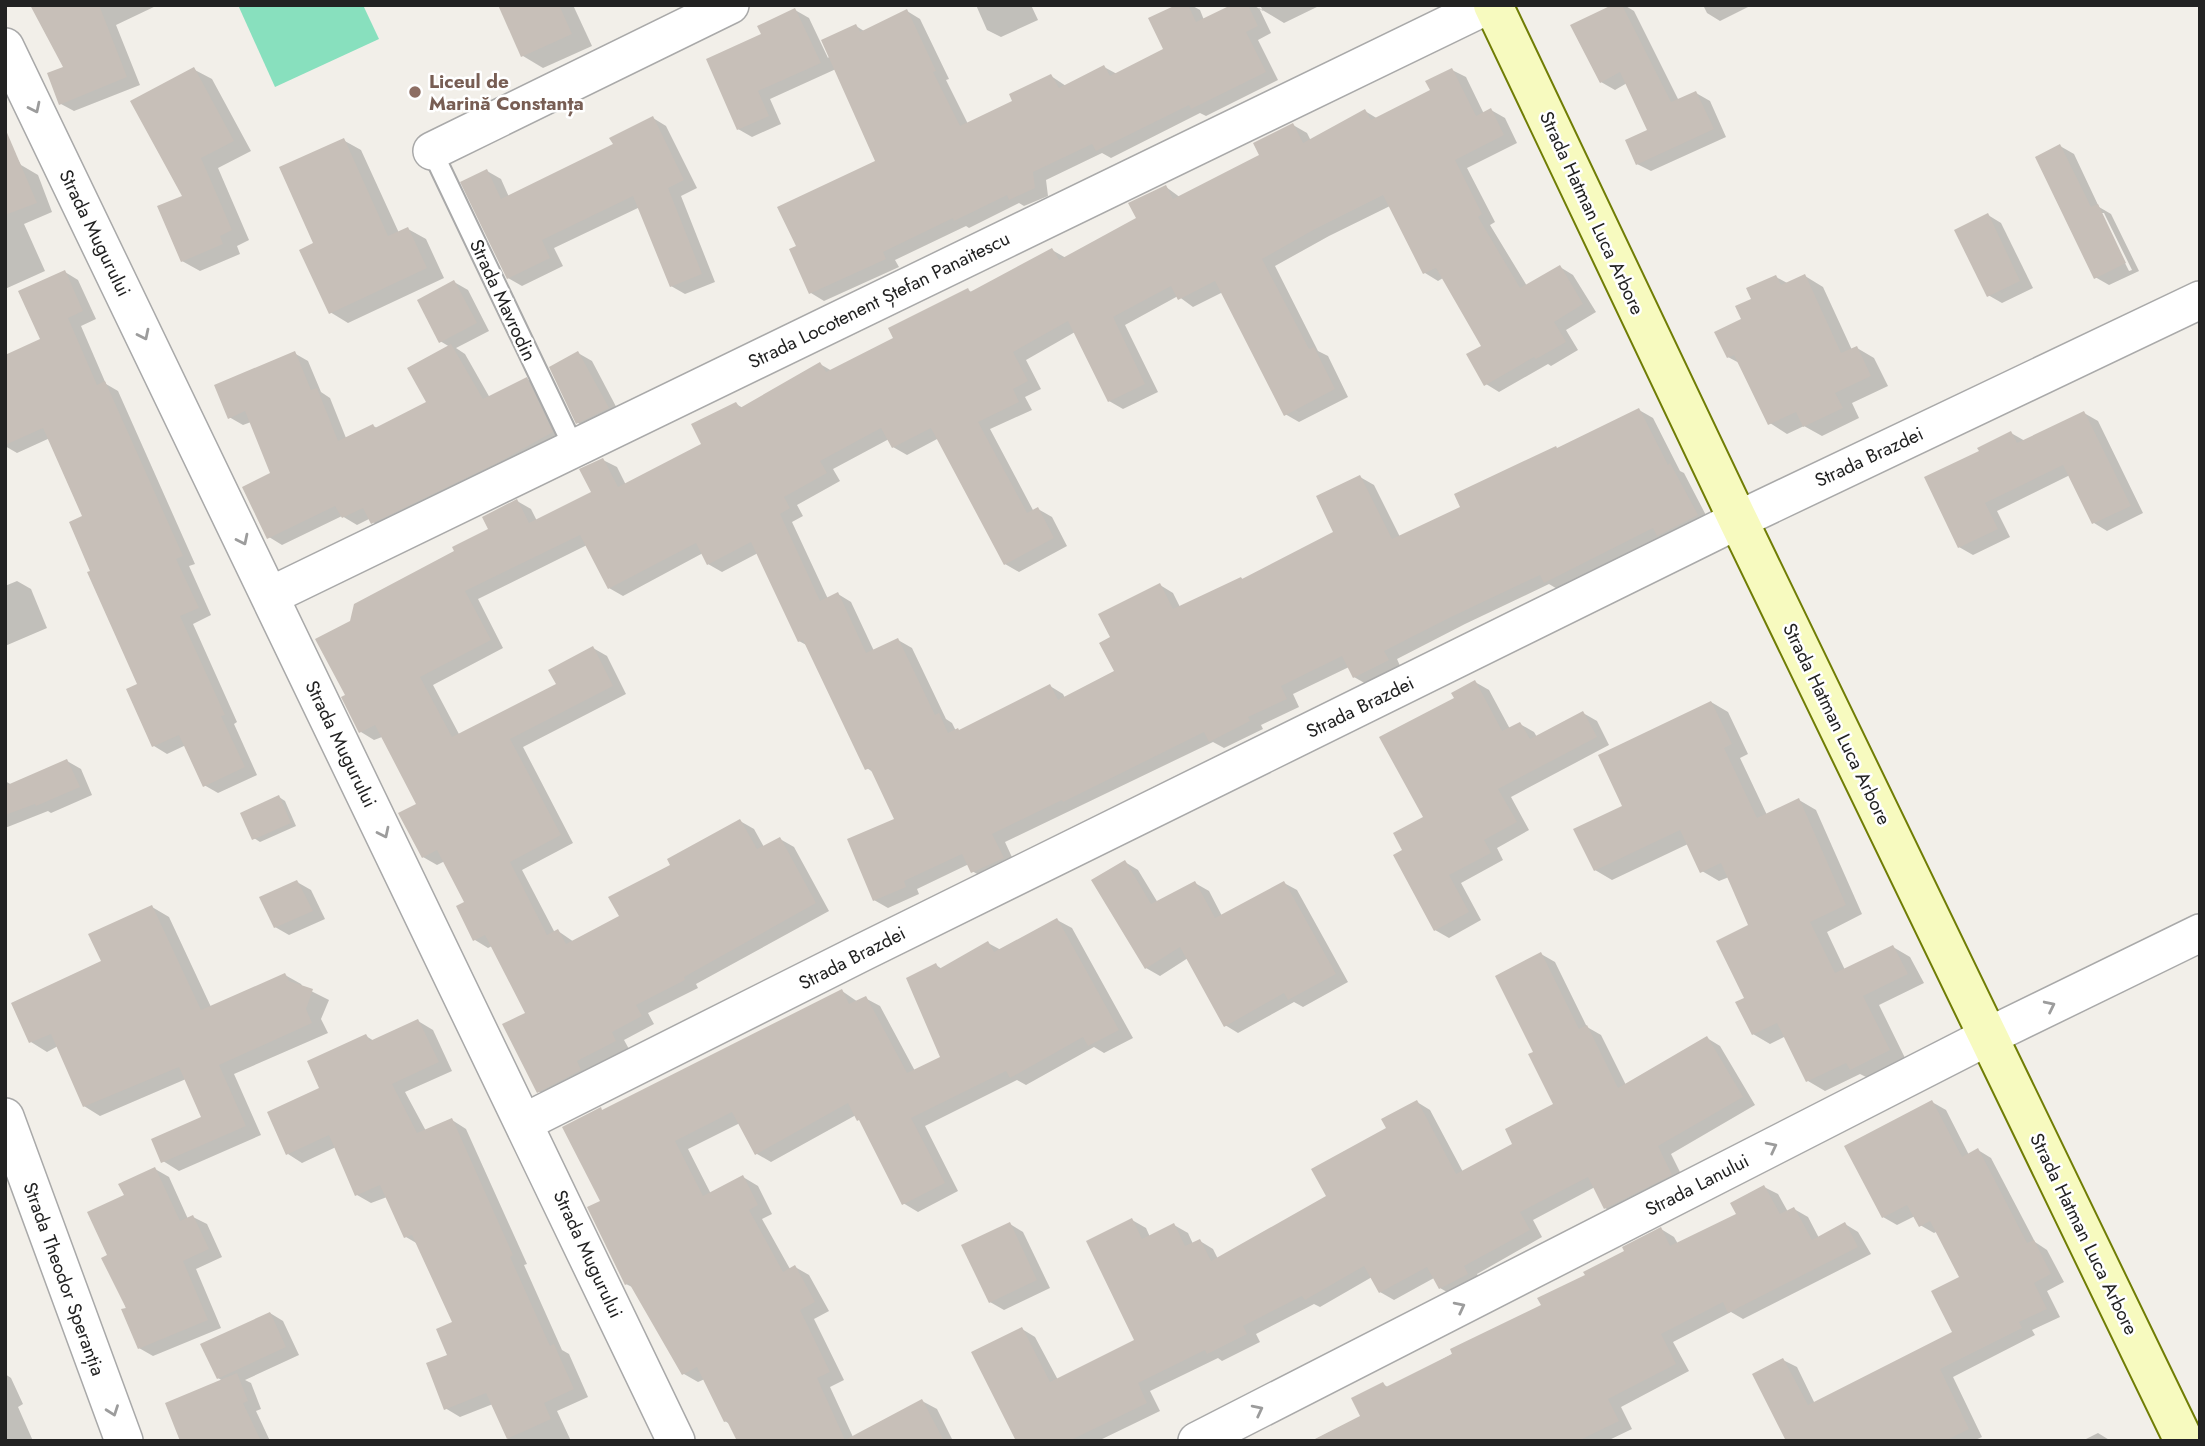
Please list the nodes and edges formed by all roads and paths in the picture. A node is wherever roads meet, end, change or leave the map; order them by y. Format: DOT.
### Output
graph roads {
  1 [pos="730,5"];
  2 [pos="1488,5"];
  3 [pos="1493,5"];
  4 [pos="5,47"];
  5 [pos="432,151"];
  6 [pos="2200,300"];
  7 [pos="573,448"];
  8 [pos="1738,520"];
  9 [pos="270,596"];
  10 [pos="2200,933"];
  11 [pos="1989,1036"];
  12 [pos="5,1117"];
  13 [pos="525,1122"];
  14 [pos="124,1441"];
  15 [pos="676,1441"];
  16 [pos="1197,1441"];
  17 [pos="2184,1441"];
  1 -- 5 [label="street"];
  2 -- 7 [label="street, Strada Locotenent Ștefan Panaitescu"];
  3 -- 8 [label="street, Strada Hatman Luca Arbore"];
  4 -- 9 [label="street, Strada Mugurului, one-way"];
  5 -- 7 [label="lane, Strada Mavrodin"];
  6 -- 8 [label="street, Strada Brazdei"];
  7 -- 9 [label="street, Strada Locotenent Ștefan Panaitescu"];
  8 -- 11 [label="street, Strada Hatman Luca Arbore"];
  8 -- 13 [label="street, Strada Brazdei"];
  9 -- 13 [label="street, Strada Mugurului, one-way"];
  11 -- 10 [label="street, Strada Lanului, one-way"];
  16 -- 11 [label="street, Strada Lanului, one-way"];
  11 -- 17 [label="street, Strada Hatman Luca Arbore"];
  12 -- 14 [label="street, Strada Theodor Speranția, one-way"];
  13 -- 15 [label="street, Strada Mugurului"];
}
